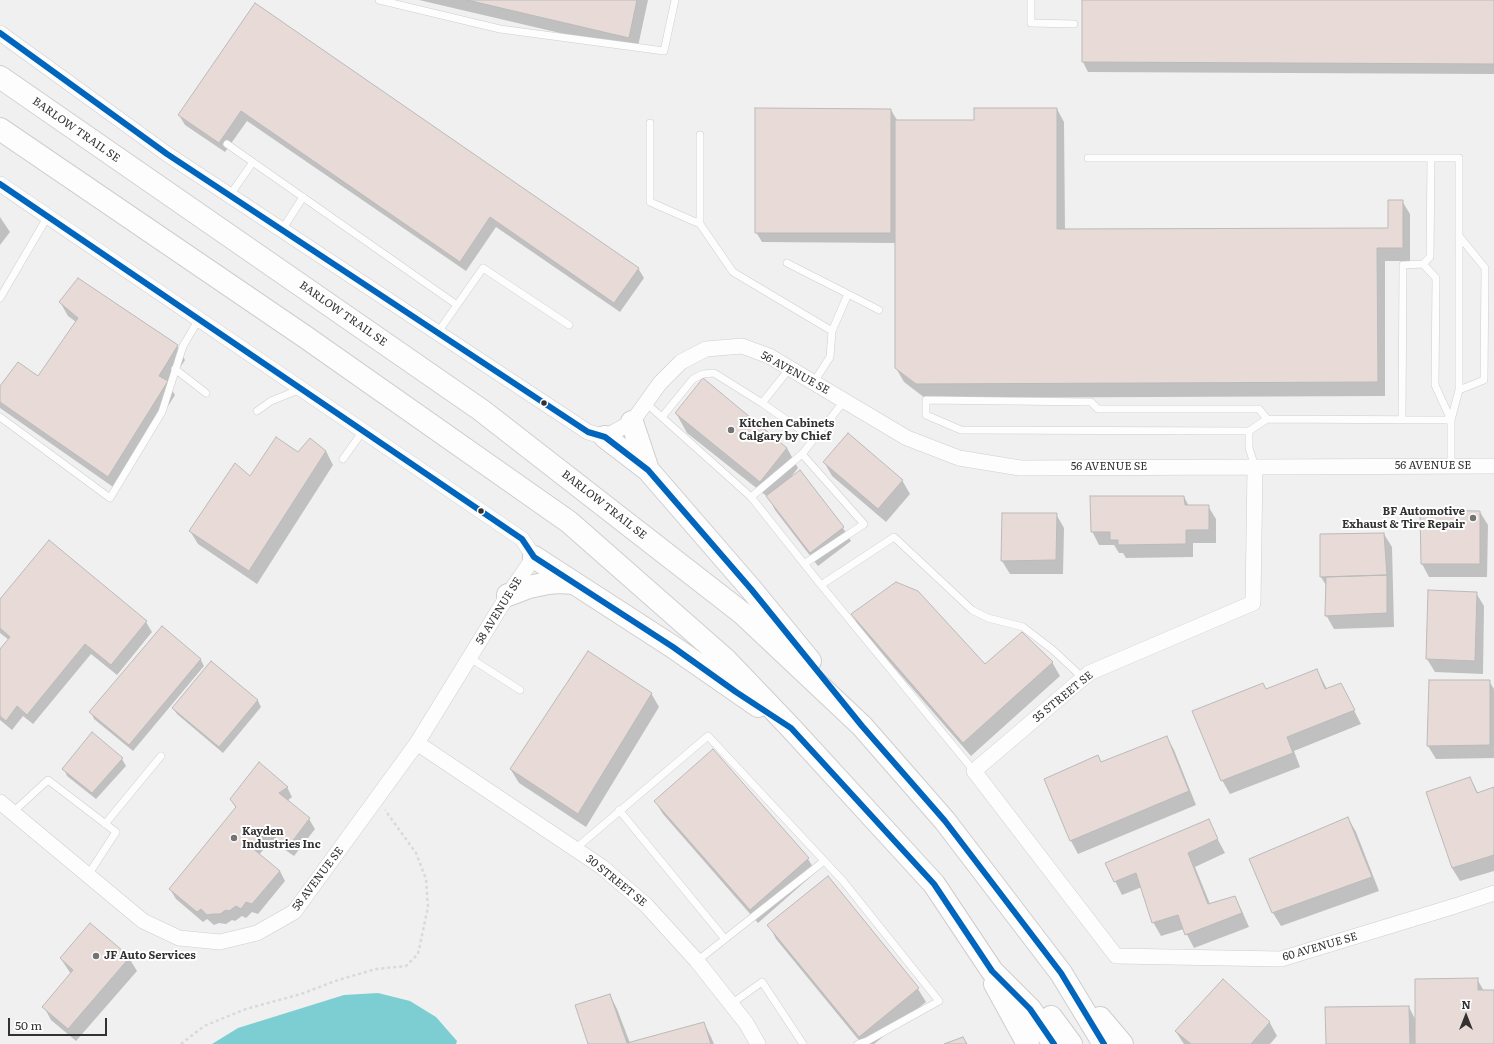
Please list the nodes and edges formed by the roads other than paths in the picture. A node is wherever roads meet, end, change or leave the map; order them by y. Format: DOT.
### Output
graph roads {
  1 [pos="379,0"];
  2 [pos="675,0"];
  3 [pos="1031,0"];
  4 [pos="1074,24"];
  5 [pos="0,33"];
  6 [pos="0,77"];
  7 [pos="650,123"];
  8 [pos="0,129"];
  9 [pos="700,135"];
  10 [pos="227,144"];
  11 [pos="1088,158"];
  12 [pos="1431,158"];
  13 [pos="253,162"];
  14 [pos="0,184"];
  15 [pos="230,195"];
  16 [pos="303,197"];
  17 [pos="48,216"];
  18 [pos="700,224"];
  19 [pos="282,230"];
  20 [pos="1459,236"];
  21 [pos="787,263"];
  22 [pos="1423,264"];
  23 [pos="848,294"];
  24 [pos="0,298"];
  25 [pos="457,305"];
  26 [pos="879,310"];
  27 [pos="199,319"];
  28 [pos="569,325"];
  29 [pos="438,332"];
  30 [pos="832,332"];
  31 [pos="790,368"];
  32 [pos="175,369"];
  33 [pos="814,382"];
  34 [pos="302,389"];
  35 [pos="1460,390"];
  36 [pos="206,392"];
  37 [pos="845,400"];
  38 [pos="646,403"];
  39 [pos="762,403"];
  40 [pos="257,412"];
  41 [pos="0,417"];
  42 [pos="662,417"];
  43 [pos="1267,419"];
  44 [pos="1402,419"];
  45 [pos="1451,420"];
  46 [pos="632,422"];
  47 [pos="363,431"];
  48 [pos="1249,431"];
  49 [pos="605,437"];
  50 [pos="814,439"];
  51 [pos="802,454"];
  52 [pos="343,459"];
  53 [pos="1255,466"];
  54 [pos="1451,466"];
  55 [pos="1494,466"];
  56 [pos="648,470"];
  57 [pos="751,497"];
  58 [pos="534,557"];
  59 [pos="804,564"];
  60 [pos="574,583"];
  61 [pos="821,585"];
  62 [pos="508,595"];
  63 [pos="470,658"];
  64 [pos="1083,678"];
  65 [pos="520,690"];
  66 [pos="862,726"];
  67 [pos="791,728"];
  68 [pos="417,743"];
  69 [pos="161,756"];
  70 [pos="974,771"];
  71 [pos="0,802"];
  72 [pos="620,810"];
  73 [pos="12,813"];
  74 [pos="105,824"];
  75 [pos="575,848"];
  76 [pos="824,861"];
  77 [pos="88,875"];
  78 [pos="1494,893"];
  79 [pos="725,939"];
  80 [pos="697,961"];
  81 [pos="992,971"];
  82 [pos="1061,973"];
  83 [pos="731,1004"];
  84 [pos="1030,1009"];
  85 [pos="758,1044"];
  86 [pos="803,1044"];
  87 [pos="858,1044"];
  88 [pos="1028,1044"];
  89 [pos="1054,1044"];
  90 [pos="1071,1044"];
  91 [pos="1104,1044"];
  92 [pos="1122,1044"];
  1 -- 2 [label="lane"];
  3 -- 4 [label="lane"];
  5 -- 15 [label="street"];
  6 -- 66 [label="main road, BARLOW TRAIL SE"];
  7 -- 18 [label="lane"];
  8 -- 67 [label="main road"];
  9 -- 18 [label="lane"];
  10 -- 13 [label="lane"];
  11 -- 12 [label="lane"];
  12 -- 20 [label="lane"];
  12 -- 22 [label="lane"];
  13 -- 15 [label="lane"];
  13 -- 16 [label="lane"];
  14 -- 17 [label="street"];
  15 -- 19 [label="street"];
  16 -- 19 [label="lane"];
  16 -- 25 [label="lane"];
  17 -- 24 [label="lane"];
  17 -- 27 [label="street"];
  18 -- 30 [label="lane"];
  19 -- 29 [label="street"];
  20 -- 35 [label="lane"];
  20 -- 35 [label="lane"];
  21 -- 23 [label="lane"];
  22 -- 44 [label="lane"];
  22 -- 45 [label="lane"];
  23 -- 26 [label="lane"];
  23 -- 30 [label="lane"];
  25 -- 28 [label="lane"];
  25 -- 29 [label="lane"];
  27 -- 32 [label="lane"];
  27 -- 34 [label="street"];
  29 -- 49 [label="street"];
  30 -- 33 [label="lane"];
  31 -- 33 [label="street, 56 AVENUE SE"];
  31 -- 38 [label="street, 56 AVENUE SE"];
  31 -- 39 [label="lane"];
  32 -- 36 [label="lane"];
  32 -- 41 [label="lane"];
  33 -- 37 [label="street, 56 AVENUE SE"];
  34 -- 40 [label="lane"];
  34 -- 47 [label="street"];
  35 -- 45 [label="lane"];
  37 -- 50 [label="lane"];
  37 -- 53 [label="street, 56 AVENUE SE"];
  38 -- 42 [label="lane"];
  38 -- 46 [label="street, 56 AVENUE SE"];
  39 -- 42 [label="lane"];
  39 -- 50 [label="lane"];
  42 -- 57 [label="lane"];
  43 -- 44 [label="lane"];
  43 -- 48 [label="lane"];
  43 -- 48 [label="lane"];
  44 -- 45 [label="lane"];
  45 -- 54 [label="lane"];
  46 -- 49 [label="street, 56 AVENUE SE"];
  46 -- 56 [label="main road"];
  47 -- 52 [label="lane"];
  47 -- 58 [label="street"];
  48 -- 53 [label="lane"];
  49 -- 56 [label="main road"];
  50 -- 51 [label="lane"];
  51 -- 57 [label="lane"];
  51 -- 59 [label="lane"];
  53 -- 54 [label="street, 56 AVENUE SE"];
  53 -- 64 [label="street, 35 STREET SE"];
  54 -- 55 [label="street, 56 AVENUE SE"];
  56 -- 66 [label="main road"];
  57 -- 59 [label="lane"];
  58 -- 60 [label="main road"];
  58 -- 62 [label="street, 58 AVENUE SE"];
  59 -- 61 [label="lane"];
  60 -- 62 [label="main road"];
  60 -- 67 [label="main road"];
  61 -- 64 [label="lane"];
  61 -- 70 [label="lane"];
  62 -- 63 [label="street, 58 AVENUE SE"];
  63 -- 65 [label="lane"];
  63 -- 68 [label="street, 58 AVENUE SE"];
  64 -- 70 [label="street, 35 STREET SE"];
  66 -- 82 [label="main road, BARLOW TRAIL SE"];
  67 -- 81 [label="main road"];
  68 -- 75 [label="street, 30 STREET SE"];
  68 -- 77 [label="street, 58 AVENUE SE"];
  69 -- 74 [label="lane"];
  70 -- 78 [label="street, 60 AVENUE SE"];
  71 -- 73 [label="street, 58 AVENUE SE"];
  72 -- 75 [label="lane"];
  72 -- 76 [label="lane"];
  72 -- 79 [label="lane"];
  73 -- 74 [label="lane"];
  73 -- 77 [label="street, 58 AVENUE SE"];
  74 -- 77 [label="lane"];
  75 -- 80 [label="street, 30 STREET SE"];
  76 -- 79 [label="lane"];
  76 -- 87 [label="lane"];
  79 -- 80 [label="lane"];
  80 -- 83 [label="street, 30 STREET SE"];
  81 -- 84 [label="main road"];
  81 -- 88 [label="main road"];
  82 -- 91 [label="main road, BARLOW TRAIL SE"];
  82 -- 92 [label="main road"];
  83 -- 85 [label="street, 30 STREET SE"];
  83 -- 86 [label="lane"];
  84 -- 89 [label="main road"];
  84 -- 90 [label="main road"];
}
